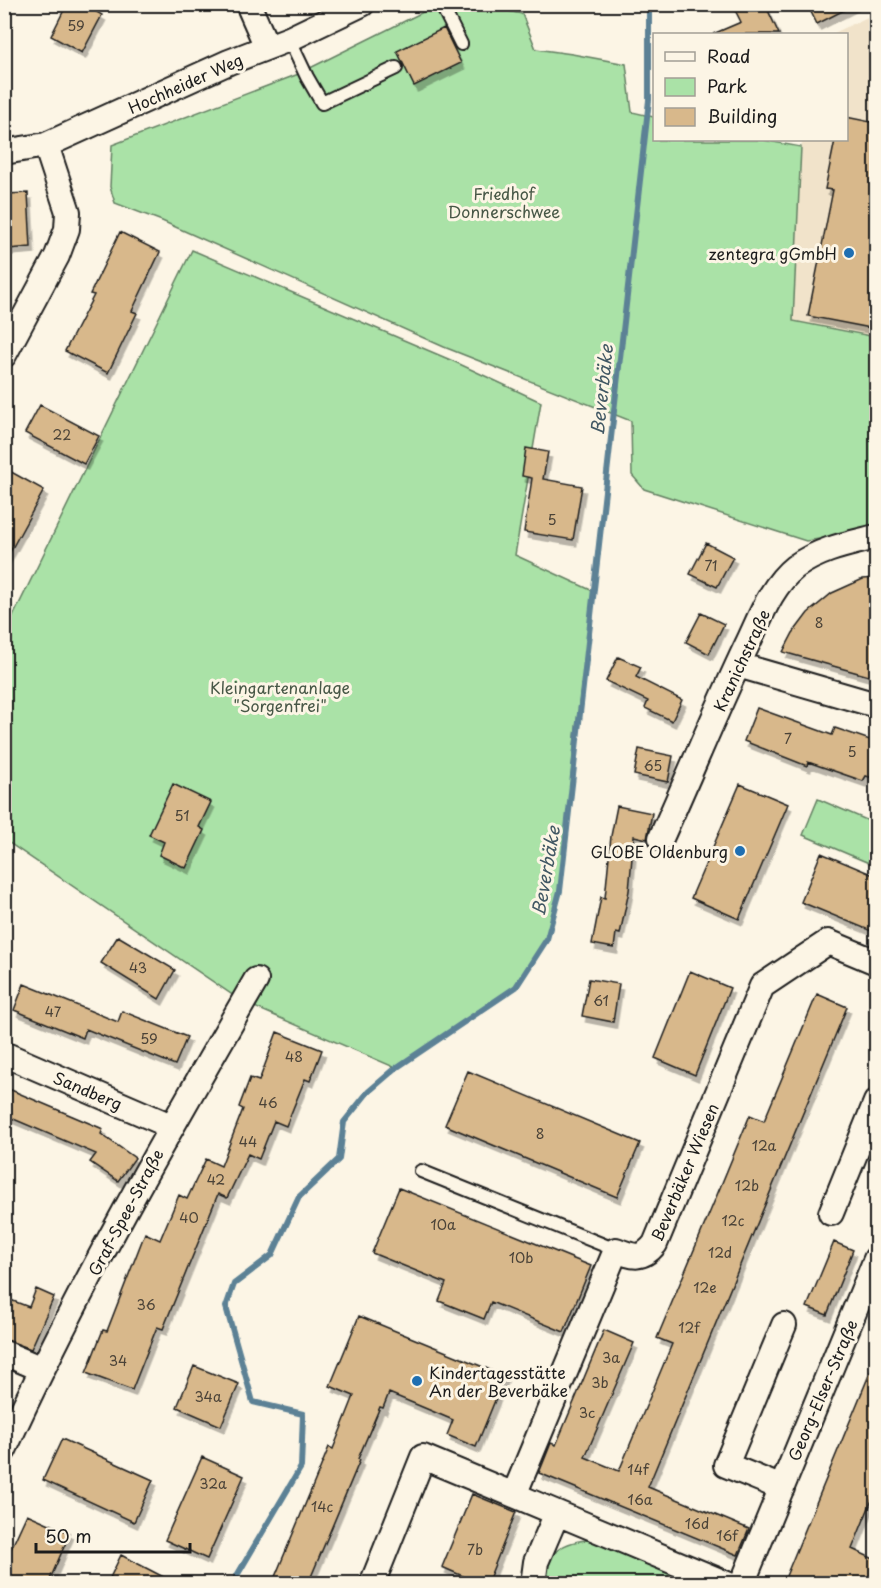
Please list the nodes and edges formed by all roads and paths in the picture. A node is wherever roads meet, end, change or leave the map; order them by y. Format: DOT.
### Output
graph roads {
  1 [pos="248,4"];
  2 [pos="362,4"];
  3 [pos="441,4"];
  4 [pos="289,39"];
  5 [pos="461,44"];
  6 [pos="267,47"];
  7 [pos="396,68"];
  8 [pos="46,145"];
  9 [pos="4,152"];
  10 [pos="4,355"];
  11 [pos="876,537"];
  12 [pos="738,665"];
  13 [pos="876,705"];
  14 [pos="661,838"];
  15 [pos="876,962"];
  16 [pos="256,980"];
  17 [pos="4,1054"];
  18 [pos="876,1102"];
  19 [pos="171,1126"];
  20 [pos="421,1171"];
  21 [pos="831,1212"];
  22 [pos="616,1250"];
  23 [pos="876,1259"];
  24 [pos="784,1325"];
  25 [pos="4,1353"];
  26 [pos="42,1369"];
  27 [pos="4,1450"];
  28 [pos="782,1488"];
  29 [pos="514,1495"];
  30 [pos="557,1513"];
  31 [pos="372,1584"];
  32 [pos="533,1584"];
  33 [pos="727,1584"];
  34 [pos="742,1584"];
  1 -- 6 [label="street"];
  2 -- 4 [label="street, Hochheider Weg"];
  3 -- 5 [label="lane"];
  4 -- 6 [label="street, Hochheider Weg"];
  4 -- 7 [label="lane"];
  6 -- 8 [label="street, Hochheider Weg"];
  8 -- 9 [label="street, Hochheider Weg"];
  8 -- 10 [label="street"];
  11 -- 12 [label="street, Kranichstraße"];
  12 -- 13 [label="street"];
  12 -- 14 [label="street, Kranichstraße"];
  15 -- 22 [label="street, Beverbäker Wiesen"];
  16 -- 19 [label="street, Graf-Spee-Straße"];
  17 -- 19 [label="street, Sandberg"];
  18 -- 21 [label="street"];
  19 -- 26 [label="street, Graf-Spee-Straße"];
  20 -- 22 [label="lane"];
  22 -- 29 [label="street"];
  23 -- 28 [label="street, Georg-Elser-Straße"];
  24 -- 28 [label="street"];
  25 -- 26 [label="street"];
  26 -- 27 [label="street, Graf-Spee-Straße"];
  28 -- 34 [label="street, Georg-Elser-Straße"];
  29 -- 30 [label="street"];
  29 -- 31 [label="street"];
  30 -- 32 [label="street"];
  30 -- 33 [label="street"];
}
